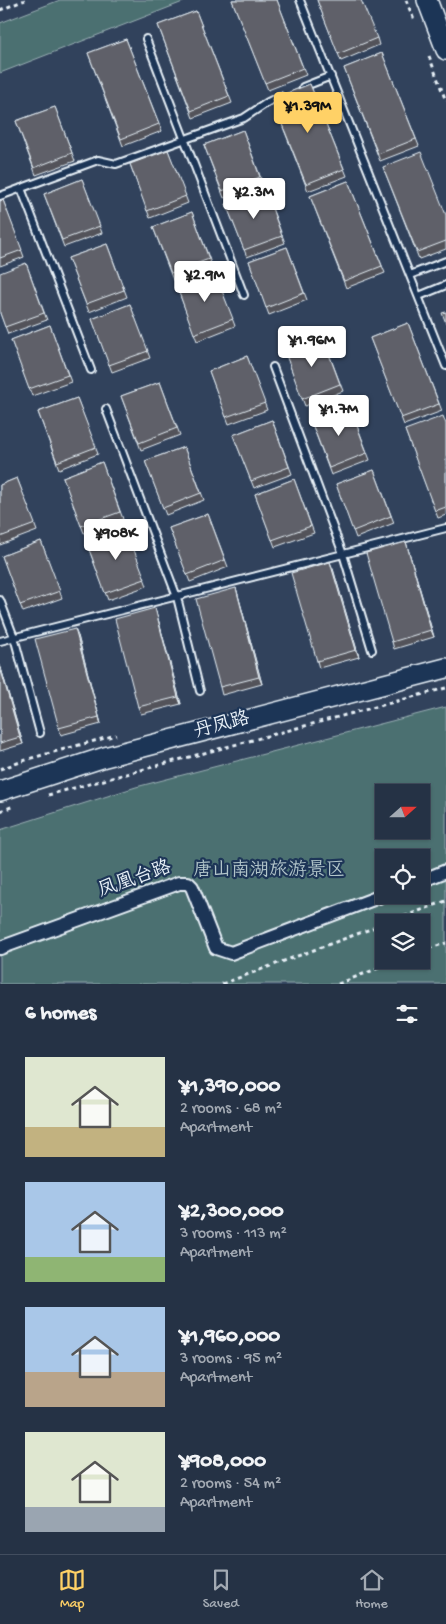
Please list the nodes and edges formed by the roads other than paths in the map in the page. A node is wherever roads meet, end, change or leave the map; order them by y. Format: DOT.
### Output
graph roads {
  1 [pos="300,0"];
  2 [pos="427,0"];
  3 [pos="146,39"];
  4 [pos="446,50"];
  5 [pos="331,76"];
  6 [pos="295,90"];
  7 [pos="286,94"];
  8 [pos="184,140"];
  9 [pos="21,188"];
  10 [pos="0,196"];
  11 [pos="446,261"];
  12 [pos="410,275"];
  13 [pos="446,286"];
  14 [pos="244,295"];
  15 [pos="419,296"];
  16 [pos="446,366"];
  17 [pos="273,367"];
  18 [pos="92,370"];
  19 [pos="106,408"];
  20 [pos="446,528"];
  21 [pos="343,554"];
  22 [pos="177,597"];
  23 [pos="0,600"];
  24 [pos="14,637"];
  25 [pos="0,640"];
  26 [pos="372,650"];
  27 [pos="446,668"];
  28 [pos="200,691"];
  29 [pos="40,733"];
  30 [pos="0,791"];
  31 [pos="446,871"];
  32 [pos="430,877"];
  33 [pos="375,898"];
  34 [pos="0,948"];
  1 -- 5 [label="lane"];
  2 -- 4 [label="main road"];
  3 -- 8 [label="lane"];
  5 -- 6 [label="lane"];
  5 -- 12 [label="lane"];
  7 -- 8 [label="lane"];
  8 -- 9 [label="lane"];
  8 -- 14 [label="lane"];
  9 -- 10 [label="lane"];
  9 -- 18 [label="lane"];
  11 -- 12 [label="lane"];
  12 -- 15 [label="lane"];
  13 -- 15 [label="lane"];
  15 -- 16 [label="lane"];
  17 -- 21 [label="lane"];
  19 -- 22 [label="lane"];
  20 -- 21 [label="lane"];
  21 -- 22 [label="lane"];
  21 -- 26 [label="lane"];
  22 -- 24 [label="lane"];
  22 -- 28 [label="lane"];
  23 -- 24 [label="lane"];
  24 -- 25 [label="lane"];
  24 -- 29 [label="lane"];
  27 -- 30 [label="main road, 丹凤路"];
  31 -- 32 [label="street"];
  33 -- 34 [label="street, 凤凰台路"];
}
